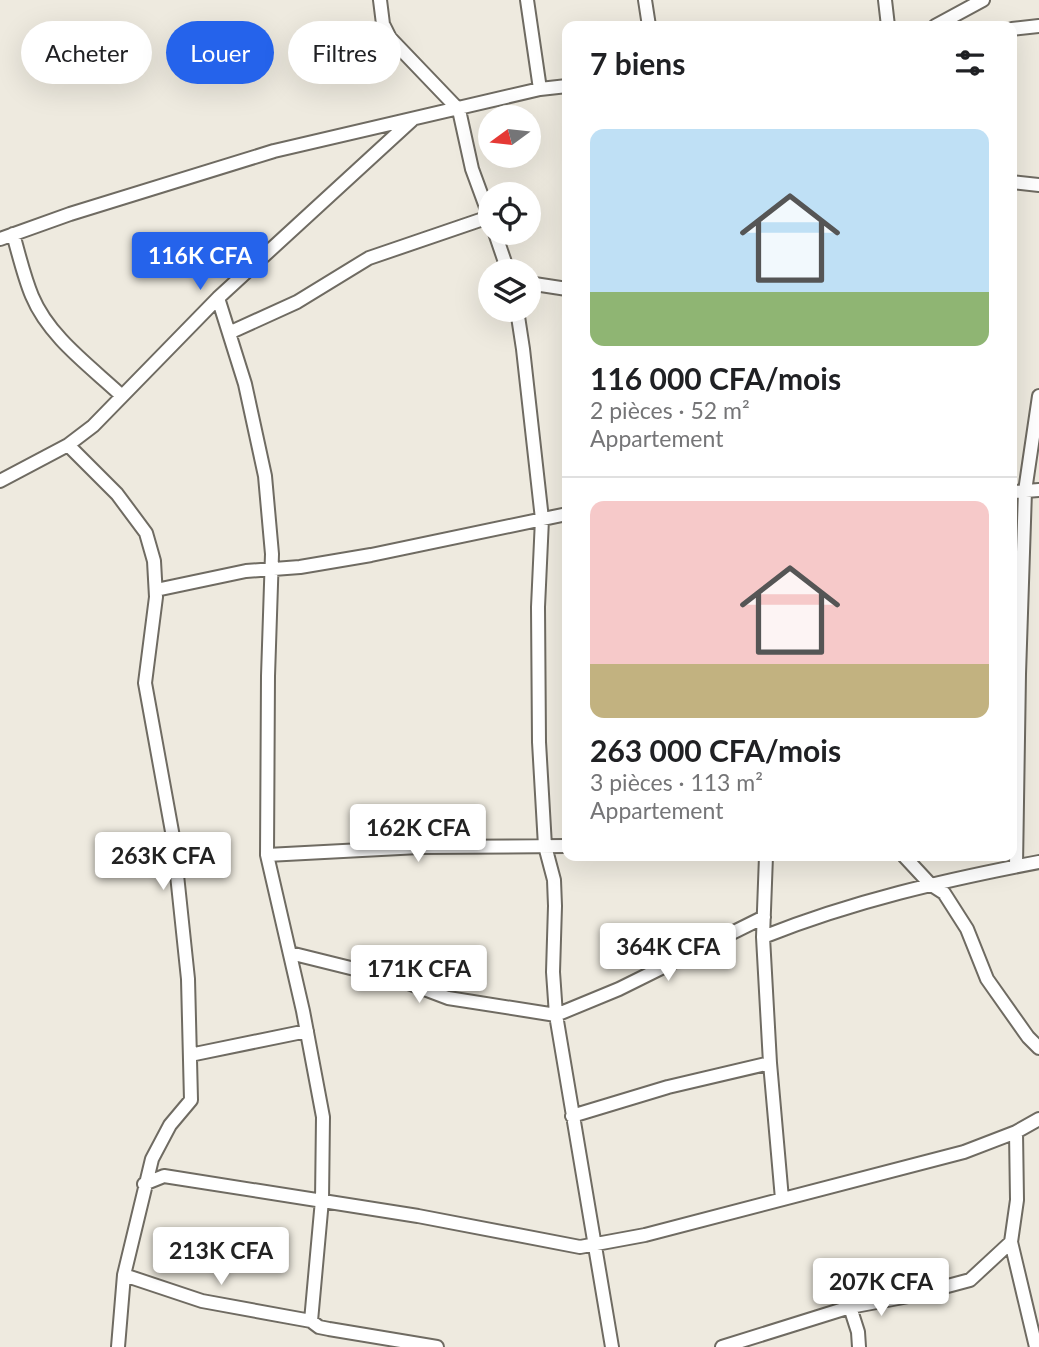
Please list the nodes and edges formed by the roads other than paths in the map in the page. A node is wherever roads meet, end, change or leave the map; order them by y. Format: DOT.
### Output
graph roads {
  1 [pos="380,0"];
  2 [pos="527,0"];
  3 [pos="645,0"];
  4 [pos="885,0"];
  5 [pos="983,0"];
  6 [pos="648,21"];
  7 [pos="887,21"];
  8 [pos="944,21"];
  9 [pos="1039,26"];
  10 [pos="1017,28"];
  11 [pos="562,87"];
  12 [pos="540,89"];
  13 [pos="459,110"];
  14 [pos="412,120"];
  15 [pos="1017,183"];
  16 [pos="478,185"];
  17 [pos="1039,185"];
  18 [pos="478,222"];
  19 [pos="13,234"];
  20 [pos="0,239"];
  21 [pos="541,285"];
  22 [pos="562,288"];
  23 [pos="218,298"];
  24 [pos="519,322"];
  25 [pos="231,332"];
  26 [pos="122,396"];
  27 [pos="1039,396"];
  28 [pos="68,445"];
  29 [pos="0,481"];
  30 [pos="1039,490"];
  31 [pos="1025,491"];
  32 [pos="1017,492"];
  33 [pos="562,515"];
  34 [pos="542,519"];
  35 [pos="272,569"];
  36 [pos="156,590"];
  37 [pos="1017,802"];
  38 [pos="545,846"];
  39 [pos="562,846"];
  40 [pos="267,855"];
  41 [pos="766,861"];
  42 [pos="909,861"];
  43 [pos="1016,861"];
  44 [pos="1039,862"];
  45 [pos="1016,866"];
  46 [pos="930,884"];
  47 [pos="764,917"];
  48 [pos="764,937"];
  49 [pos="290,953"];
  50 [pos="556,1015"];
  51 [pos="307,1031"];
  52 [pos="1039,1048"];
  53 [pos="190,1055"];
  54 [pos="770,1063"];
  55 [pos="572,1116"];
  56 [pos="1039,1119"];
  57 [pos="1016,1132"];
  58 [pos="144,1184"];
  59 [pos="782,1199"];
  60 [pos="322,1200"];
  61 [pos="1011,1242"];
  62 [pos="594,1245"];
  63 [pos="124,1275"];
  64 [pos="850,1307"];
  65 [pos="311,1321"];
  66 [pos="118,1347"];
  67 [pos="437,1347"];
  68 [pos="612,1347"];
  69 [pos="722,1347"];
  70 [pos="859,1347"];
  71 [pos="1036,1347"];
  1 -- 13 [label="street"];
  2 -- 12 [label="street"];
  3 -- 6 [label="street"];
  4 -- 7 [label="street"];
  5 -- 8 [label="street"];
  9 -- 10 [label="street"];
  11 -- 12 [label="street"];
  12 -- 13 [label="street"];
  13 -- 14 [label="street"];
  13 -- 16 [label="street"];
  14 -- 19 [label="street"];
  14 -- 23 [label="street"];
  15 -- 17 [label="street"];
  18 -- 25 [label="street"];
  19 -- 20 [label="street"];
  19 -- 26 [label="street"];
  21 -- 22 [label="street"];
  23 -- 25 [label="street"];
  23 -- 26 [label="street"];
  24 -- 34 [label="street"];
  25 -- 35 [label="street"];
  26 -- 28 [label="street"];
  27 -- 31 [label="street"];
  28 -- 29 [label="street"];
  28 -- 36 [label="street"];
  30 -- 31 [label="street"];
  31 -- 32 [label="street"];
  31 -- 37 [label="street"];
  33 -- 34 [label="street"];
  34 -- 35 [label="street"];
  34 -- 38 [label="street"];
  35 -- 36 [label="street"];
  35 -- 40 [label="street"];
  36 -- 53 [label="street"];
  38 -- 39 [label="street"];
  38 -- 40 [label="street"];
  38 -- 50 [label="street"];
  40 -- 49 [label="street"];
  41 -- 47 [label="street"];
  42 -- 46 [label="street"];
  43 -- 45 [label="street"];
  44 -- 45 [label="street"];
  45 -- 46 [label="street"];
  46 -- 48 [label="street"];
  46 -- 52 [label="street"];
  47 -- 48 [label="street"];
  47 -- 50 [label="street"];
  48 -- 54 [label="street"];
  49 -- 50 [label="street"];
  49 -- 51 [label="street"];
  50 -- 55 [label="street"];
  51 -- 53 [label="street"];
  51 -- 60 [label="street"];
  53 -- 58 [label="street"];
  54 -- 55 [label="street"];
  54 -- 59 [label="street"];
  55 -- 62 [label="street"];
  56 -- 57 [label="street"];
  57 -- 59 [label="street"];
  57 -- 61 [label="street"];
  58 -- 60 [label="street"];
  58 -- 63 [label="street"];
  59 -- 62 [label="street"];
  60 -- 62 [label="street"];
  60 -- 65 [label="street"];
  61 -- 64 [label="street"];
  61 -- 71 [label="street"];
  62 -- 68 [label="street"];
  63 -- 65 [label="street"];
  63 -- 66 [label="street"];
  64 -- 69 [label="street"];
  64 -- 70 [label="street"];
  65 -- 67 [label="street"];
}
